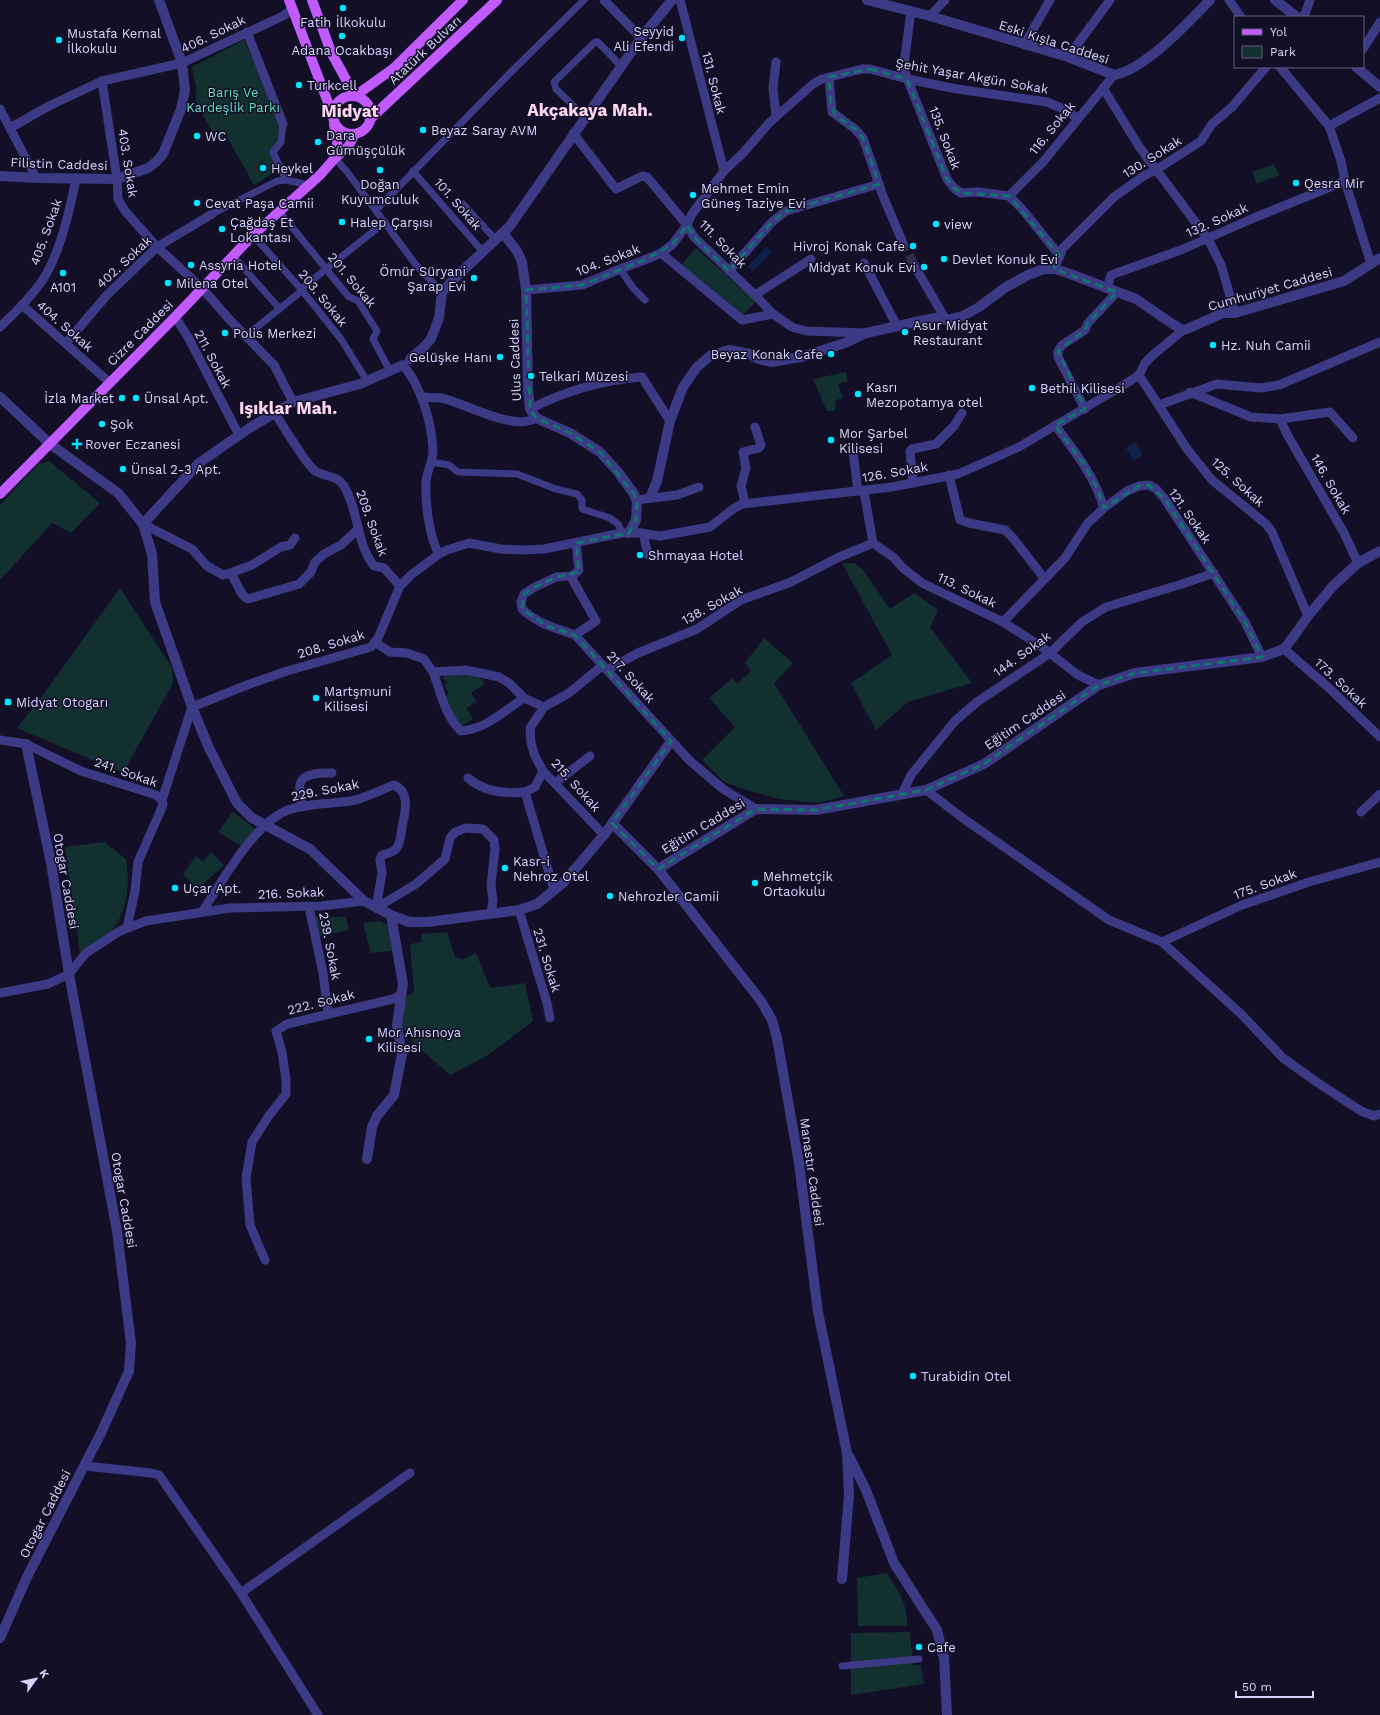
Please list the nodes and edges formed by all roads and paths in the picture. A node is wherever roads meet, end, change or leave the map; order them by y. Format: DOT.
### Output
graph roads {
  1 [pos="159,0"];
  2 [pos="312,0"];
  3 [pos="497,0"];
  4 [pos="584,0"];
  5 [pos="604,0"];
  6 [pos="672,0"];
  7 [pos="680,0"];
  8 [pos="868,0"];
  9 [pos="945,0"];
  10 [pos="1050,0"];
  11 [pos="1110,0"];
  12 [pos="1210,0"];
  13 [pos="1228,0"];
  14 [pos="1275,0"];
  15 [pos="1310,0"];
  16 [pos="457,2"];
  17 [pos="290,4"];
  18 [pos="911,11"];
  19 [pos="930,16"];
  20 [pos="1240,16"];
  21 [pos="1295,16"];
  22 [pos="1304,16"];
  23 [pos="1380,22"];
  24 [pos="247,32"];
  25 [pos="641,38"];
  26 [pos="1024,45"];
  27 [pos="1364,47"];
  28 [pos="1068,57"];
  29 [pos="776,62"];
  30 [pos="182,63"];
  31 [pos="621,66"];
  32 [pos="1265,68"];
  33 [pos="1281,68"];
  34 [pos="1357,68"];
  35 [pos="344,75"];
  36 [pos="1114,75"];
  37 [pos="829,77"];
  38 [pos="907,79"];
  39 [pos="102,81"];
  40 [pos="374,83"];
  41 [pos="1380,86"];
  42 [pos="1103,88"];
  43 [pos="355,96"];
  44 [pos="1380,98"];
  45 [pos="0,109"];
  46 [pos="333,116"];
  47 [pos="776,116"];
  48 [pos="585,117"];
  49 [pos="1077,118"];
  50 [pos="370,119"];
  51 [pos="283,124"];
  52 [pos="1329,126"];
  53 [pos="10,128"];
  54 [pos="573,133"];
  55 [pos="355,134"];
  56 [pos="335,158"];
  57 [pos="1156,170"];
  58 [pos="413,171"];
  59 [pos="724,172"];
  60 [pos="0,176"];
  61 [pos="36,178"];
  62 [pos="76,178"];
  63 [pos="117,179"];
  64 [pos="286,180"];
  65 [pos="1345,181"];
  66 [pos="879,184"];
  67 [pos="309,185"];
  68 [pos="1009,196"];
  69 [pos="463,204"];
  70 [pos="376,210"];
  71 [pos="279,211"];
  72 [pos="212,214"];
  73 [pos="385,222"];
  74 [pos="687,226"];
  75 [pos="253,234"];
  76 [pos="499,237"];
  77 [pos="1208,239"];
  78 [pos="903,243"];
  79 [pos="157,247"];
  80 [pos="483,252"];
  81 [pos="661,253"];
  82 [pos="233,256"];
  83 [pos="1060,256"];
  84 [pos="1380,258"];
  85 [pos="811,259"];
  86 [pos="864,263"];
  87 [pos="1371,264"];
  88 [pos="914,265"];
  89 [pos="326,268"];
  90 [pos="620,268"];
  91 [pos="1054,269"];
  92 [pos="729,271"];
  93 [pos="202,288"];
  94 [pos="1107,288"];
  95 [pos="301,289"];
  96 [pos="526,290"];
  97 [pos="442,292"];
  98 [pos="1117,292"];
  99 [pos="755,295"];
  100 [pos="645,300"];
  101 [pos="22,305"];
  102 [pos="280,309"];
  103 [pos="1235,313"];
  104 [pos="773,314"];
  105 [pos="175,318"];
  106 [pos="946,320"];
  107 [pos="897,326"];
  108 [pos="0,327"];
  109 [pos="1183,330"];
  110 [pos="866,333"];
  111 [pos="246,336"];
  112 [pos="1380,342"];
  113 [pos="66,344"];
  114 [pos="406,362"];
  115 [pos="390,370"];
  116 [pos="1139,375"];
  117 [pos="367,381"];
  118 [pos="109,382"];
  119 [pos="1190,392"];
  120 [pos="422,397"];
  121 [pos="1,401"];
  122 [pos="293,402"];
  123 [pos="1159,404"];
  124 [pos="530,409"];
  125 [pos="1085,409"];
  126 [pos="275,413"];
  127 [pos="962,413"];
  128 [pos="536,418"];
  129 [pos="1280,419"];
  130 [pos="670,421"];
  131 [pos="1055,425"];
  132 [pos="755,427"];
  133 [pos="239,435"];
  134 [pos="1353,438"];
  135 [pos="50,444"];
  136 [pos="853,452"];
  137 [pos="431,462"];
  138 [pos="949,475"];
  139 [pos="913,483"];
  140 [pos="699,487"];
  141 [pos="861,491"];
  142 [pos="0,494"];
  143 [pos="650,498"];
  144 [pos="636,500"];
  145 [pos="745,503"];
  146 [pos="1104,508"];
  147 [pos="143,524"];
  148 [pos="358,530"];
  149 [pos="625,533"];
  150 [pos="643,533"];
  151 [pos="295,538"];
  152 [pos="576,543"];
  153 [pos="873,543"];
  154 [pos="1380,551"];
  155 [pos="439,554"];
  156 [pos="648,555"];
  157 [pos="1358,563"];
  158 [pos="230,573"];
  159 [pos="1214,573"];
  160 [pos="571,576"];
  161 [pos="1044,578"];
  162 [pos="400,586"];
  163 [pos="1308,616"];
  164 [pos="1003,622"];
  165 [pos="575,635"];
  166 [pos="376,643"];
  167 [pos="1284,649"];
  168 [pos="1050,653"];
  169 [pos="1262,657"];
  170 [pos="605,668"];
  171 [pos="433,672"];
  172 [pos="1099,685"];
  173 [pos="524,698"];
  174 [pos="192,707"];
  175 [pos="544,707"];
  176 [pos="1380,737"];
  177 [pos="0,740"];
  178 [pos="672,740"];
  179 [pos="26,744"];
  180 [pos="590,756"];
  181 [pos="543,771"];
  182 [pos="332,773"];
  183 [pos="468,778"];
  184 [pos="555,783"];
  185 [pos="926,790"];
  186 [pos="524,792"];
  187 [pos="902,794"];
  188 [pos="1380,794"];
  189 [pos="162,800"];
  190 [pos="302,807"];
  191 [pos="756,809"];
  192 [pos="1361,812"];
  193 [pos="612,823"];
  194 [pos="266,824"];
  195 [pos="604,835"];
  196 [pos="1380,862"];
  197 [pos="658,869"];
  198 [pos="554,890"];
  199 [pos="364,902"];
  200 [pos="309,907"];
  201 [pos="376,908"];
  202 [pos="519,910"];
  203 [pos="202,912"];
  204 [pos="492,914"];
  205 [pos="391,915"];
  206 [pos="127,928"];
  207 [pos="1162,942"];
  208 [pos="69,974"];
  209 [pos="0,993"];
  210 [pos="401,995"];
  211 [pos="328,1013"];
  212 [pos="550,1018"];
  213 [pos="1380,1114"];
  214 [pos="367,1159"];
  215 [pos="265,1260"];
  216 [pos="848,1453"];
  217 [pos="84,1466"];
  218 [pos="410,1473"];
  219 [pos="842,1579"];
  220 [pos="241,1593"];
  221 [pos="3,1622"];
  222 [pos="0,1638"];
  223 [pos="919,1659"];
  224 [pos="842,1666"];
  225 [pos="318,1715"];
  226 [pos="948,1715"];
  1 -- 30 [label="street"];
  2 -- 35 [label="main road"];
  3 -- 50 [label="main road, Atatürk Bulvarı"];
  4 -- 58 [label="street"];
  5 -- 25 [label="street"];
  6 -- 25 [label="street"];
  7 -- 59 [label="street, 131. Sokak"];
  8 -- 18 [label="street, Eski Kışla Caddesi"];
  9 -- 19 [label="street"];
  10 -- 26 [label="street"];
  11 -- 28 [label="street"];
  12 -- 36 [label="street, Eski Kışla Caddesi"];
  13 -- 20 [label="street"];
  14 -- 21 [label="street"];
  15 -- 22 [label="street"];
  16 -- 40 [label="main road, Atatürk Bulvarı"];
  17 -- 24 [label="street, 406. Sokak"];
  17 -- 46 [label="main road"];
  18 -- 19 [label="street, Eski Kışla Caddesi"];
  18 -- 38 [label="street, 135. Sokak"];
  19 -- 26 [label="street, Eski Kışla Caddesi"];
  23 -- 27 [label="street"];
  24 -- 30 [label="street, 406. Sokak"];
  24 -- 51 [label="street"];
  25 -- 31 [label="street"];
  26 -- 28 [label="street, Eski Kışla Caddesi"];
  28 -- 36 [label="street, Eski Kışla Caddesi"];
  29 -- 47 [label="street"];
  30 -- 39 [label="street, 406. Sokak"];
  30 -- 63 [label="street"];
  31 -- 48 [label="street"];
  31 -- 48 [label="street"];
  32 -- 57 [label="street, 130. Sokak"];
  33 -- 52 [label="street"];
  34 -- 41 [label="street"];
  35 -- 40 [label="main road"];
  35 -- 43 [label="main road"];
  36 -- 42 [label="street, 116. Sokak"];
  37 -- 38 [label="street, Şehit Yaşar Akgün Sokak"];
  37 -- 47 [label="street, Şehit Yaşar Akgün Sokak"];
  37 -- 66 [label="street"];
  38 -- 49 [label="street, Şehit Yaşar Akgün Sokak"];
  38 -- 68 [label="street, 135. Sokak"];
  39 -- 53 [label="street, 406. Sokak"];
  39 -- 63 [label="street, 403. Sokak"];
  40 -- 43 [label="main road, Atatürk Bulvarı"];
  42 -- 49 [label="street, 116. Sokak"];
  42 -- 57 [label="street"];
  43 -- 46 [label="main road"];
  43 -- 50 [label="main road"];
  44 -- 52 [label="street"];
  45 -- 53 [label="street"];
  46 -- 55 [label="main road"];
  46 -- 56 [label="main road"];
  47 -- 59 [label="street, Şehit Yaşar Akgün Sokak"];
  48 -- 54 [label="street"];
  49 -- 68 [label="street, 116. Sokak"];
  50 -- 55 [label="main road"];
  51 -- 64 [label="street"];
  52 -- 65 [label="street"];
  53 -- 61 [label="street"];
  54 -- 74 [label="street, 111. Sokak"];
  54 -- 76 [label="street"];
  55 -- 56 [label="main road, Cizre Caddesi"];
  56 -- 67 [label="main road, Cizre Caddesi"];
  56 -- 70 [label="street"];
  57 -- 77 [label="street"];
  57 -- 83 [label="street, 130. Sokak"];
  58 -- 70 [label="street"];
  58 -- 80 [label="street, 101. Sokak"];
  59 -- 74 [label="street, Şehit Yaşar Akgün Sokak"];
  60 -- 61 [label="street, Filistin Caddesi"];
  61 -- 62 [label="street, Filistin Caddesi"];
  62 -- 63 [label="street, Filistin Caddesi"];
  62 -- 101 [label="street, 405. Sokak"];
  63 -- 79 [label="street, 403. Sokak"];
  64 -- 67 [label="street"];
  64 -- 72 [label="street"];
  65 -- 77 [label="street, 132. Sokak"];
  65 -- 87 [label="street"];
  66 -- 78 [label="street"];
  66 -- 92 [label="street"];
  67 -- 71 [label="main road, Cizre Caddesi"];
  68 -- 83 [label="street"];
  69 -- 76 [label="street"];
  70 -- 73 [label="street"];
  71 -- 75 [label="main road, Cizre Caddesi"];
  71 -- 89 [label="street, 201. Sokak"];
  72 -- 79 [label="street, 402. Sokak"];
  73 -- 89 [label="street"];
  73 -- 97 [label="street"];
  74 -- 81 [label="street, 104. Sokak"];
  74 -- 92 [label="street, 111. Sokak"];
  75 -- 82 [label="main road, Cizre Caddesi"];
  75 -- 95 [label="street, 203. Sokak"];
  76 -- 80 [label="street"];
  76 -- 96 [label="street, Ulus Caddesi"];
  77 -- 94 [label="street, 132. Sokak"];
  77 -- 103 [label="street"];
  79 -- 93 [label="street, 403. Sokak"];
  79 -- 113 [label="street, 402. Sokak"];
  80 -- 97 [label="street"];
  81 -- 90 [label="street, 104. Sokak"];
  81 -- 104 [label="street"];
  82 -- 93 [label="main road, Cizre Caddesi"];
  82 -- 102 [label="street"];
  83 -- 91 [label="street, 130. Sokak"];
  84 -- 87 [label="street, Cumhuriyet Caddesi"];
  85 -- 99 [label="street"];
  86 -- 107 [label="street"];
  87 -- 103 [label="street, Cumhuriyet Caddesi"];
  88 -- 106 [label="street"];
  89 -- 95 [label="street"];
  89 -- 115 [label="street, 201. Sokak"];
  90 -- 96 [label="street, 104. Sokak"];
  90 -- 100 [label="street"];
  91 -- 94 [label="street"];
  91 -- 106 [label="street"];
  92 -- 99 [label="street, 111. Sokak"];
  93 -- 105 [label="main road, Cizre Caddesi"];
  93 -- 111 [label="street, 403. Sokak"];
  94 -- 98 [label="street"];
  95 -- 102 [label="street"];
  95 -- 117 [label="street, 203. Sokak"];
  96 -- 124 [label="street, Ulus Caddesi"];
  97 -- 114 [label="street"];
  98 -- 109 [label="street"];
  98 -- 125 [label="street"];
  99 -- 104 [label="street, 111. Sokak"];
  101 -- 108 [label="street, 405. Sokak"];
  101 -- 113 [label="street, 404. Sokak"];
  102 -- 111 [label="street"];
  103 -- 109 [label="street, Cumhuriyet Caddesi"];
  104 -- 110 [label="street, 111. Sokak"];
  105 -- 118 [label="main road, Cizre Caddesi"];
  105 -- 133 [label="street, 211. Sokak"];
  106 -- 107 [label="street"];
  107 -- 110 [label="street"];
  109 -- 116 [label="street, 126. Sokak"];
  110 -- 130 [label="street"];
  111 -- 122 [label="street, 403. Sokak"];
  112 -- 119 [label="street"];
  113 -- 118 [label="street, 404. Sokak"];
  114 -- 115 [label="street"];
  114 -- 120 [label="street"];
  115 -- 117 [label="street"];
  116 -- 123 [label="street, 125. Sokak"];
  116 -- 125 [label="street, 126. Sokak"];
  117 -- 122 [label="street"];
  118 -- 135 [label="main road, Cizre Caddesi"];
  119 -- 123 [label="street"];
  119 -- 129 [label="street"];
  120 -- 128 [label="street"];
  120 -- 137 [label="street"];
  121 -- 135 [label="street"];
  122 -- 126 [label="street"];
  123 -- 163 [label="street, 125. Sokak"];
  124 -- 128 [label="street, Ulus Caddesi"];
  124 -- 130 [label="street"];
  125 -- 131 [label="street, 126. Sokak"];
  126 -- 133 [label="street"];
  126 -- 148 [label="street, 209. Sokak"];
  127 -- 139 [label="street"];
  128 -- 144 [label="street"];
  129 -- 134 [label="street"];
  129 -- 157 [label="street, 146. Sokak"];
  130 -- 143 [label="street"];
  131 -- 138 [label="street, 126. Sokak"];
  131 -- 146 [label="street"];
  132 -- 145 [label="street"];
  133 -- 147 [label="street"];
  135 -- 142 [label="main road, Cizre Caddesi"];
  135 -- 147 [label="street"];
  136 -- 141 [label="street"];
  137 -- 149 [label="street"];
  137 -- 155 [label="street"];
  138 -- 139 [label="street, 126. Sokak"];
  138 -- 161 [label="street"];
  139 -- 141 [label="street, 126. Sokak"];
  140 -- 143 [label="street"];
  141 -- 145 [label="street, 126. Sokak"];
  141 -- 153 [label="street"];
  143 -- 144 [label="street"];
  144 -- 149 [label="street"];
  145 -- 150 [label="street, 126. Sokak"];
  146 -- 159 [label="street, 121. Sokak"];
  146 -- 161 [label="street, 121. Sokak"];
  147 -- 158 [label="street"];
  147 -- 174 [label="street"];
  148 -- 158 [label="street"];
  148 -- 162 [label="street, 209. Sokak"];
  149 -- 150 [label="street, 126. Sokak"];
  149 -- 152 [label="street, 126. Sokak"];
  150 -- 156 [label="street"];
  151 -- 158 [label="street"];
  152 -- 155 [label="street, 208. Sokak"];
  152 -- 160 [label="street"];
  153 -- 164 [label="street, 113. Sokak"];
  153 -- 170 [label="street, 138. Sokak"];
  154 -- 157 [label="street"];
  155 -- 162 [label="street, 208. Sokak"];
  157 -- 163 [label="street"];
  159 -- 168 [label="street, 144. Sokak"];
  159 -- 169 [label="street, 121. Sokak"];
  160 -- 165 [label="street"];
  160 -- 165 [label="street"];
  161 -- 164 [label="street, 121. Sokak"];
  162 -- 166 [label="street, 208. Sokak"];
  163 -- 167 [label="street"];
  164 -- 168 [label="street, 113. Sokak"];
  165 -- 170 [label="street, 217. Sokak"];
  166 -- 171 [label="street"];
  166 -- 174 [label="street, 208. Sokak"];
  167 -- 169 [label="street, Eğitim Caddesi"];
  167 -- 176 [label="street, 173. Sokak"];
  168 -- 172 [label="street, 113. Sokak"];
  168 -- 187 [label="street, 144. Sokak"];
  169 -- 172 [label="street, Eğitim Caddesi"];
  170 -- 175 [label="street, 215. Sokak"];
  170 -- 178 [label="street, 217. Sokak"];
  171 -- 173 [label="street"];
  171 -- 173 [label="street"];
  172 -- 185 [label="street, Eğitim Caddesi"];
  173 -- 175 [label="street"];
  174 -- 189 [label="street"];
  174 -- 194 [label="street"];
  175 -- 181 [label="street, 215. Sokak"];
  177 -- 179 [label="street, 241. Sokak"];
  178 -- 191 [label="street, 217. Sokak"];
  178 -- 193 [label="street"];
  179 -- 189 [label="street, 241. Sokak"];
  179 -- 208 [label="street, Otogar Caddesi"];
  180 -- 184 [label="street"];
  181 -- 184 [label="street, 215. Sokak"];
  181 -- 186 [label="street"];
  182 -- 190 [label="street"];
  183 -- 186 [label="street"];
  184 -- 195 [label="street, 215. Sokak"];
  185 -- 187 [label="street, Eğitim Caddesi"];
  185 -- 207 [label="street"];
  186 -- 198 [label="street"];
  187 -- 191 [label="street, Eğitim Caddesi"];
  188 -- 192 [label="street"];
  189 -- 206 [label="street, 241. Sokak"];
  190 -- 194 [label="street, 229. Sokak"];
  190 -- 201 [label="street, 229. Sokak"];
  191 -- 197 [label="street, Eğitim Caddesi"];
  193 -- 195 [label="street"];
  193 -- 197 [label="street, Manastır Caddesi"];
  194 -- 199 [label="street"];
  194 -- 203 [label="street, 229. Sokak"];
  195 -- 198 [label="street"];
  196 -- 207 [label="street, 175. Sokak"];
  197 -- 216 [label="street, Manastır Caddesi"];
  198 -- 202 [label="street"];
  199 -- 200 [label="street, 216. Sokak"];
  199 -- 201 [label="street"];
  200 -- 203 [label="street, 216. Sokak"];
  200 -- 211 [label="street, 239. Sokak"];
  201 -- 204 [label="street"];
  201 -- 205 [label="street"];
  202 -- 204 [label="street"];
  202 -- 212 [label="street, 231. Sokak"];
  203 -- 206 [label="street, 216. Sokak"];
  204 -- 205 [label="street"];
  205 -- 210 [label="street"];
  206 -- 208 [label="street, 216. Sokak"];
  207 -- 213 [label="street"];
  208 -- 209 [label="street, 216. Sokak"];
  208 -- 217 [label="street, Otogar Caddesi"];
  210 -- 211 [label="street, 222. Sokak"];
  210 -- 214 [label="street"];
  211 -- 215 [label="street, 222. Sokak"];
  216 -- 219 [label="street, Manastır Caddesi"];
  216 -- 226 [label="street"];
  217 -- 220 [label="street"];
  217 -- 221 [label="street, Otogar Caddesi"];
  218 -- 220 [label="street"];
  220 -- 225 [label="street"];
  221 -- 222 [label="street, Otogar Caddesi"];
  223 -- 224 [label="street"];
}
